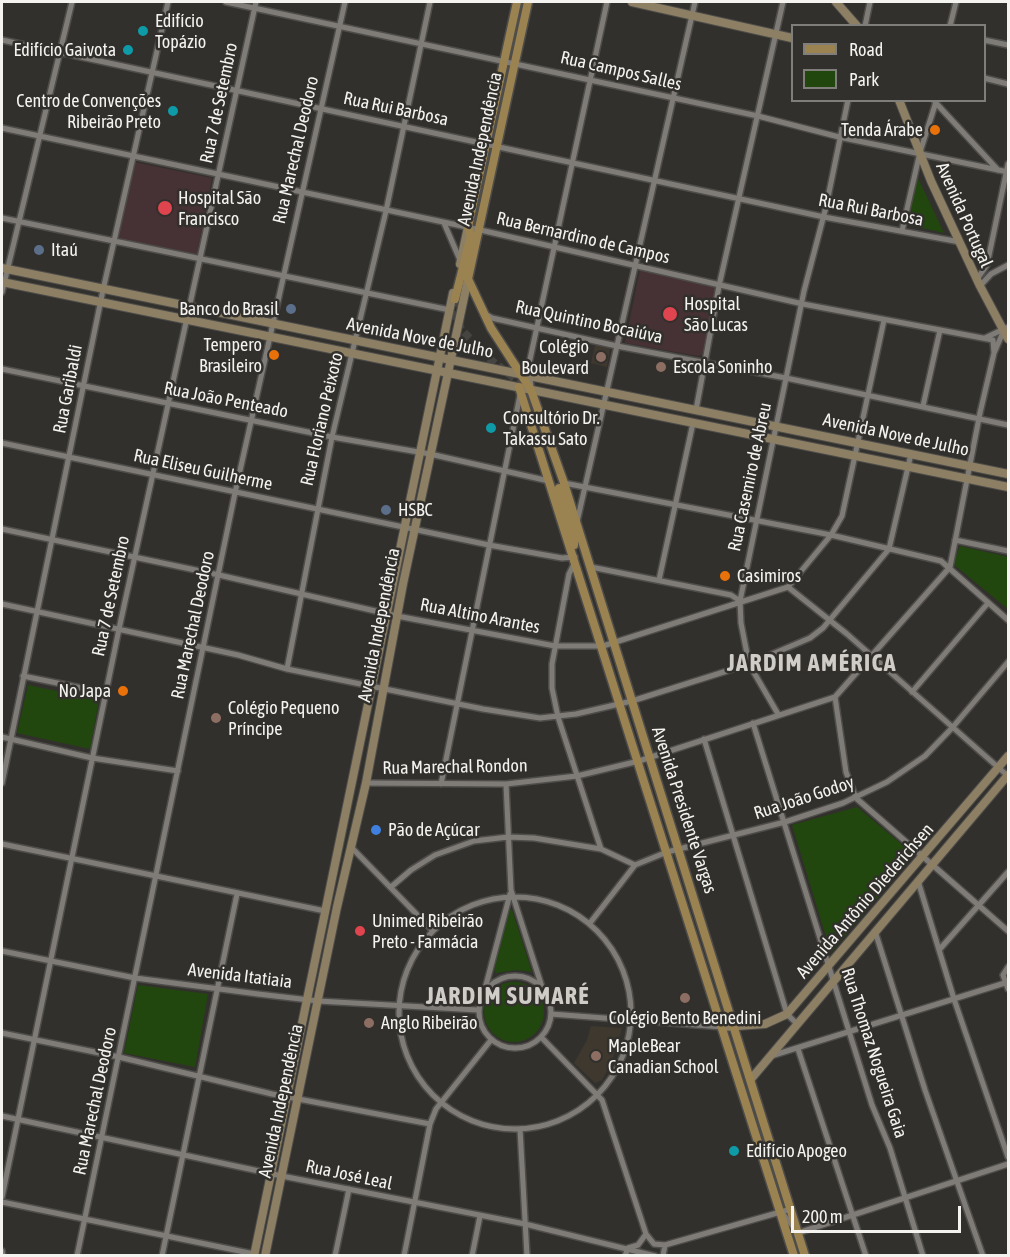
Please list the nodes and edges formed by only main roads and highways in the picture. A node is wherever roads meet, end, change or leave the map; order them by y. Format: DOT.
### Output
graph roads {
  1 [pos="517,2"];
  2 [pos="528,2"];
  3 [pos="632,2"];
  4 [pos="836,2"];
  5 [pos="855,24"];
  6 [pos="791,38"];
  7 [pos="900,102"];
  8 [pos="468,227"];
  9 [pos="4,268"];
  10 [pos="468,279"];
  11 [pos="3,282"];
  12 [pos="455,299"];
  13 [pos="1006,329"];
  14 [pos="1008,339"];
  15 [pos="438,358"];
  16 [pos="450,360"];
  17 [pos="436,370"];
  18 [pos="447,373"];
  19 [pos="525,374"];
  20 [pos="520,389"];
  21 [pos="531,390"];
  22 [pos="537,419"];
  23 [pos="1008,474"];
  24 [pos="1008,487"];
  25 [pos="575,559"];
  26 [pos="1008,756"];
  27 [pos="1008,775"];
  28 [pos="723,1027"];
  29 [pos="735,1028"];
  30 [pos="751,1079"];
  31 [pos="254,1255"];
  32 [pos="265,1256"];
  33 [pos="794,1256"];
  34 [pos="805,1256"];
  1 -- 8 [label="main road, Avenida Independência"];
  2 -- 10 [label="main road, Avenida Independência"];
  3 -- 6 [label="main road"];
  4 -- 5 [label="main road"];
  7 -- 13 [label="main road, Avenida Portugal"];
  8 -- 12 [label="main road"];
  8 -- 15 [label="main road, Avenida Independência"];
  9 -- 15 [label="main road, Avenida Nove de Julho"];
  10 -- 16 [label="main road, Avenida Independência"];
  10 -- 19 [label="main road, Avenida Presidente Vargas"];
  11 -- 17 [label="main road, Avenida Nove de Julho"];
  13 -- 14 [label="main road, Avenida Portugal"];
  15 -- 16 [label="main road, Avenida Nove de Julho"];
  15 -- 17 [label="main road, Avenida Independência"];
  16 -- 18 [label="main road, Avenida Independência"];
  16 -- 19 [label="main road, Avenida Nove de Julho"];
  17 -- 18 [label="main road, Avenida Nove de Julho"];
  17 -- 31 [label="main road, Avenida Independência"];
  18 -- 20 [label="main road, Avenida Nove de Julho"];
  18 -- 32 [label="main road, Avenida Independência"];
  19 -- 21 [label="main road, Avenida Presidente Vargas"];
  19 -- 23 [label="main road, Avenida Nove de Julho"];
  20 -- 21 [label="main road, Avenida Nove de Julho"];
  20 -- 25 [label="main road, Avenida Presidente Vargas"];
  21 -- 24 [label="main road, Avenida Nove de Julho"];
  21 -- 29 [label="main road, Avenida Presidente Vargas"];
  22 -- 25 [label="main road"];
  25 -- 28 [label="main road, Avenida Presidente Vargas"];
  26 -- 29 [label="main road, Avenida Antônio Diederichsen"];
  27 -- 30 [label="main road, Avenida Antônio Diederichsen"];
  28 -- 29 [label="main road, Avenida Antônio Diederichsen"];
  28 -- 33 [label="main road, Avenida Presidente Vargas"];
  29 -- 30 [label="main road, Avenida Presidente Vargas"];
  30 -- 34 [label="main road, Avenida Presidente Vargas"];
}
